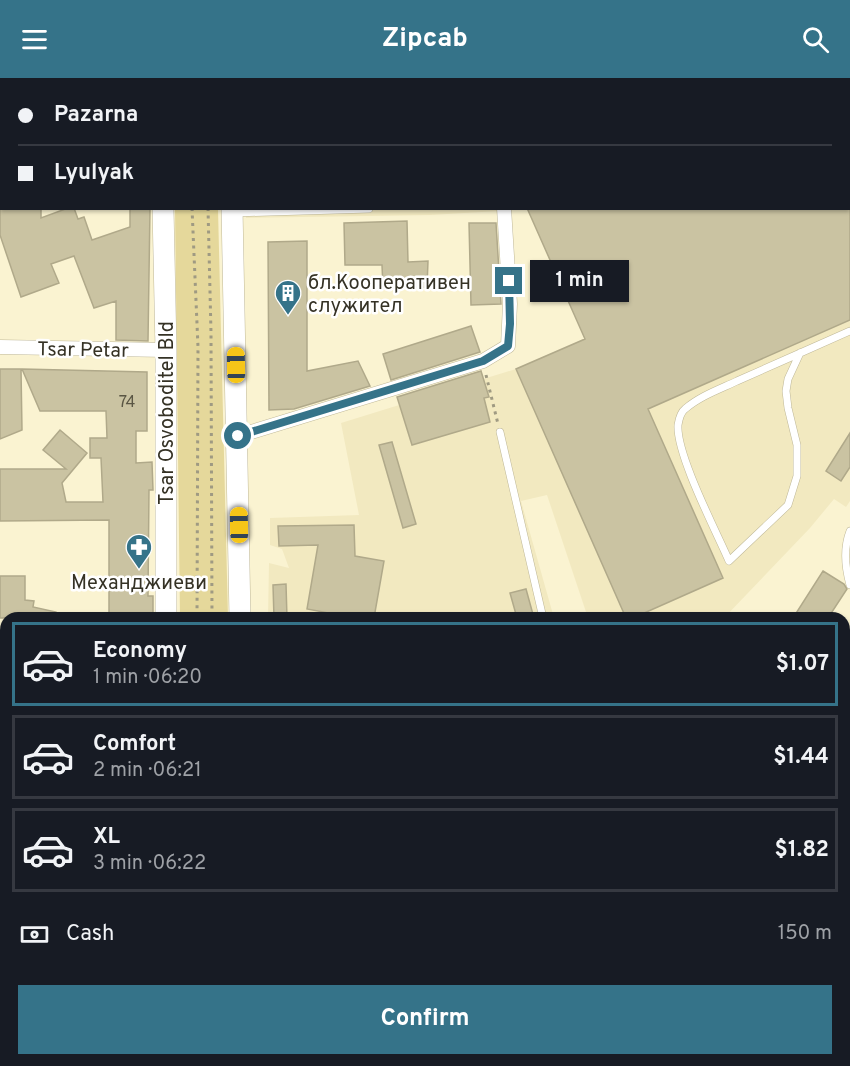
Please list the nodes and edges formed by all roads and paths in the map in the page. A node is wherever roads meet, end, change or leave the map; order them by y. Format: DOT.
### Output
graph roads {
  1 [pos="163,210"];
  2 [pos="192,210"];
  3 [pos="208,210"];
  4 [pos="300,210"];
  5 [pos="504,210"];
  6 [pos="232,211"];
  7 [pos="850,331"];
  8 [pos="0,347"];
  9 [pos="166,350"];
  10 [pos="800,353"];
  11 [pos="483,361"];
  12 [pos="500,432"];
  13 [pos="238,436"];
  14 [pos="850,531"];
  15 [pos="850,585"];
  16 [pos="166,612"];
  17 [pos="197,612"];
  18 [pos="212,612"];
  19 [pos="240,612"];
  20 [pos="542,612"];
  1 -- 9 [label="main road, Tsar Osvoboditel Bld"];
  2 -- 17 [label="path"];
  3 -- 18 [label="path"];
  4 -- 6 [label="lane"];
  5 -- 11 [label="street"];
  6 -- 13 [label="main road"];
  7 -- 10 [label="lane"];
  8 -- 9 [label="street, Tsar Petar"];
  9 -- 16 [label="main road, Tsar Osvoboditel Bld"];
  10 -- 10 [label="lane"];
  11 -- 12 [label="path"];
  11 -- 13 [label="street"];
  12 -- 20 [label="lane"];
  13 -- 19 [label="main road"];
  14 -- 15 [label="lane"];
}
